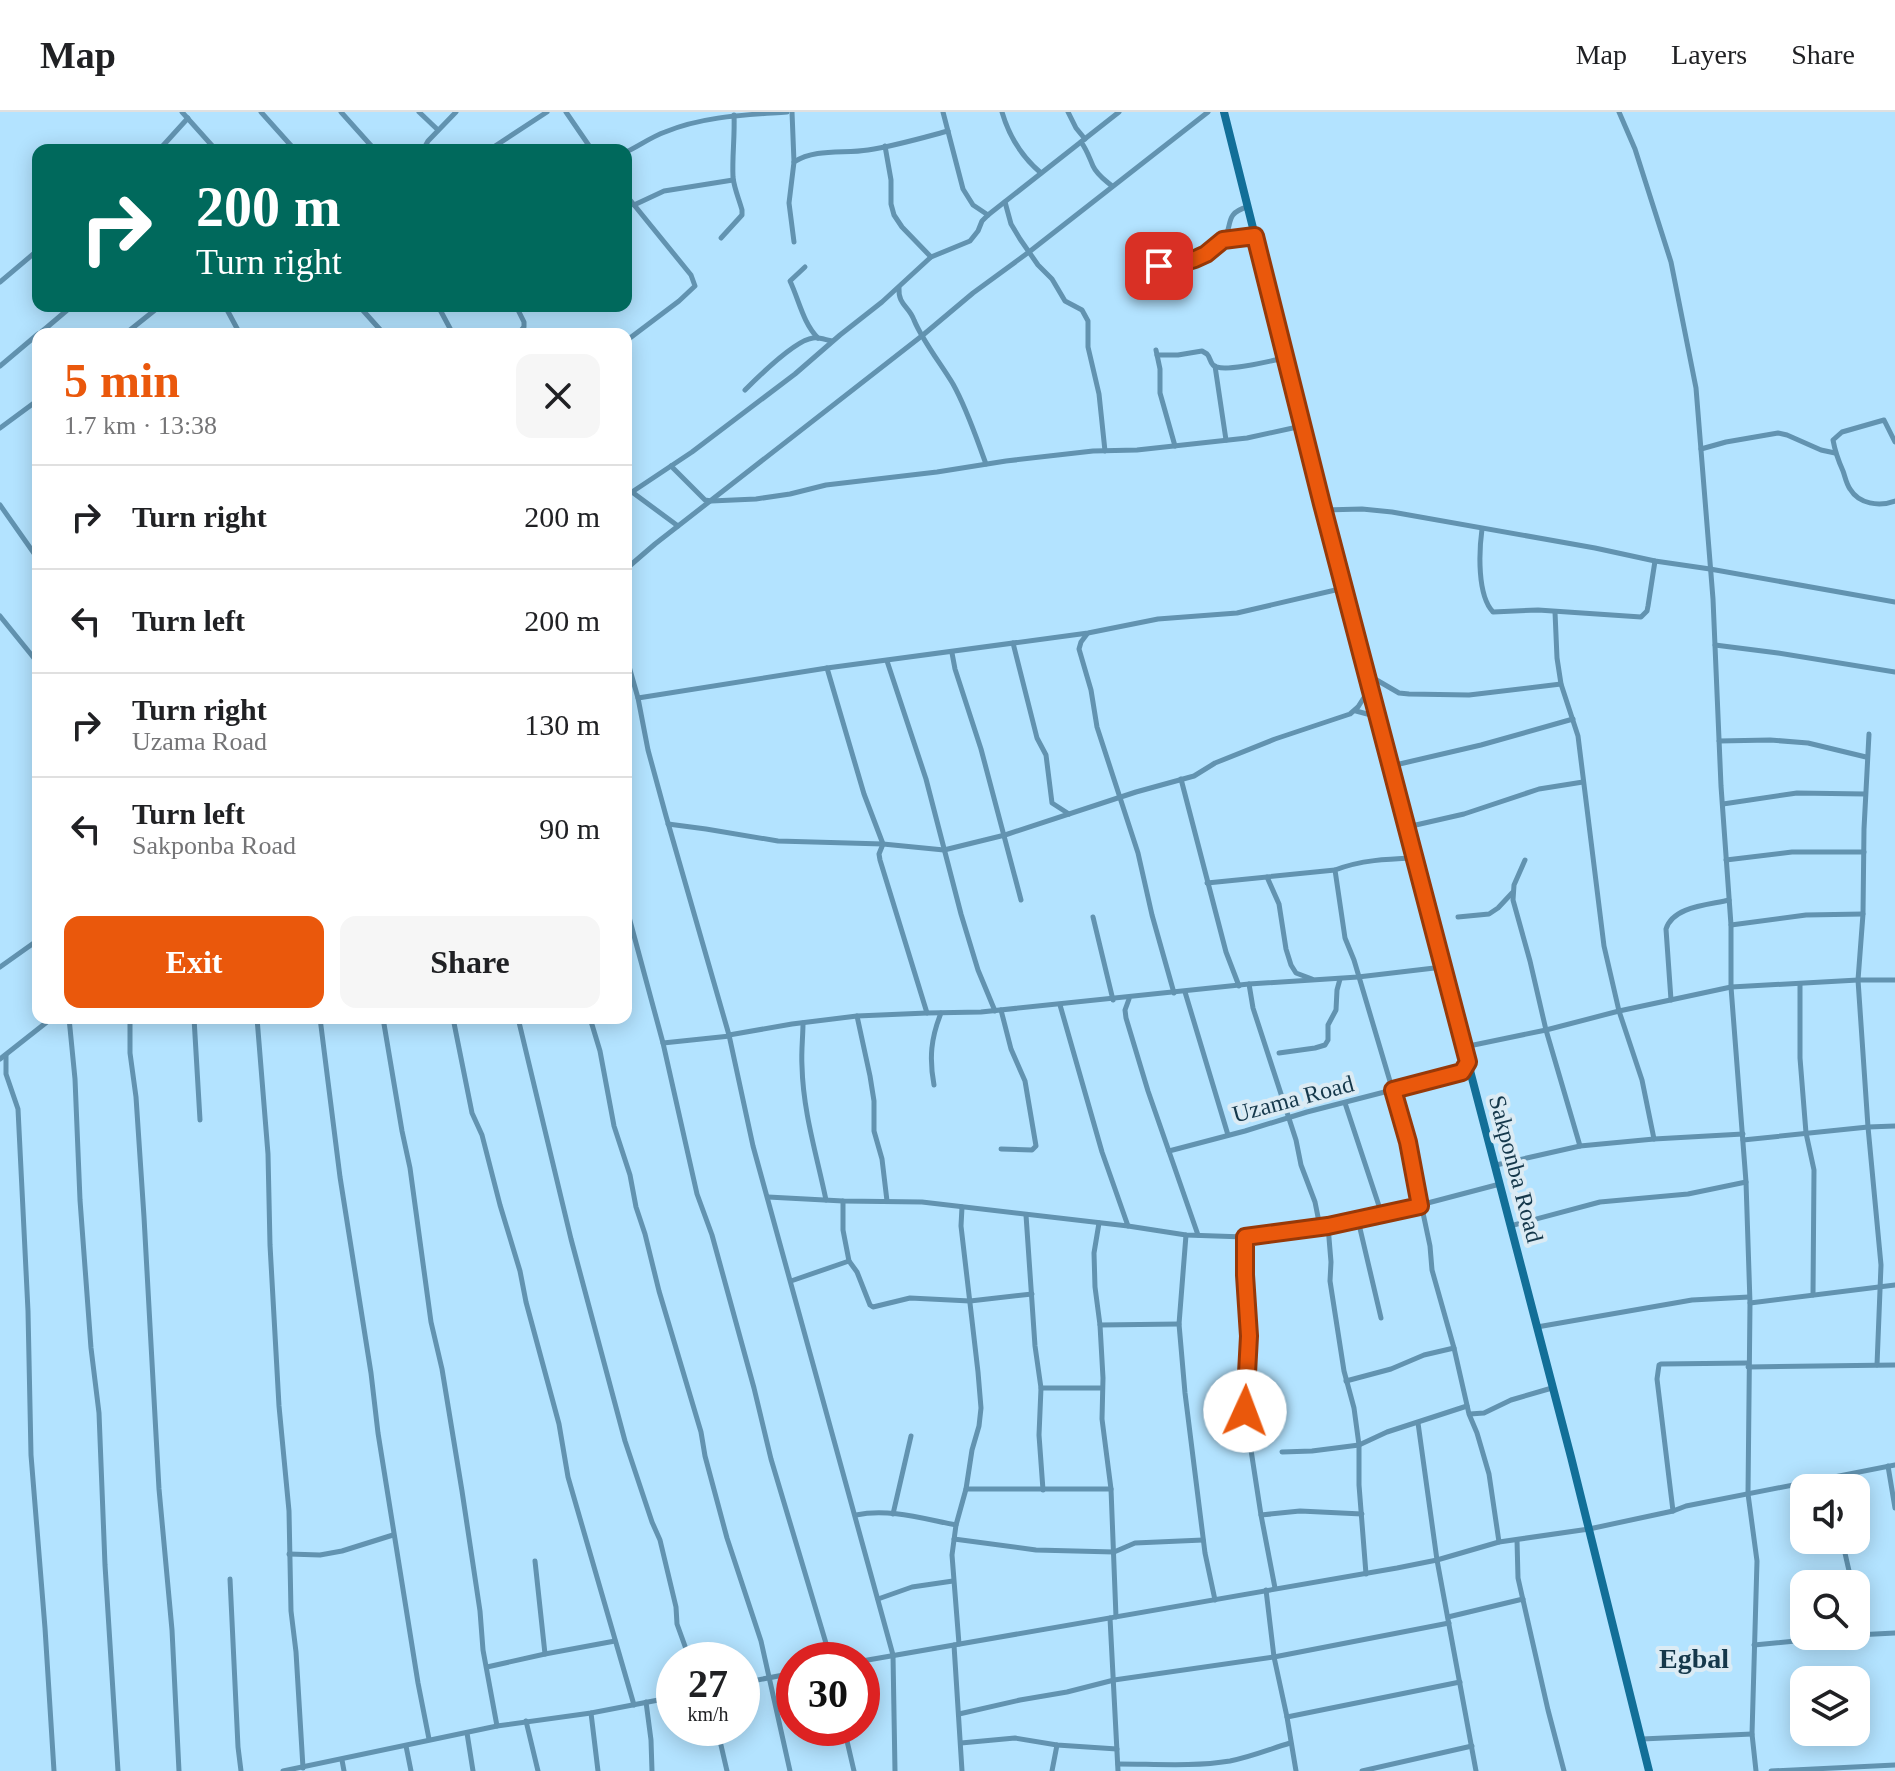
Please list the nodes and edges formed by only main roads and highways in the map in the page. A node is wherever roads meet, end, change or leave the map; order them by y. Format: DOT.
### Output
graph roads {
  1 [pos="1224,112"];
  2 [pos="1649,1771"];
  1 -- 2 [label="main road, Sakponba Road"];
}
